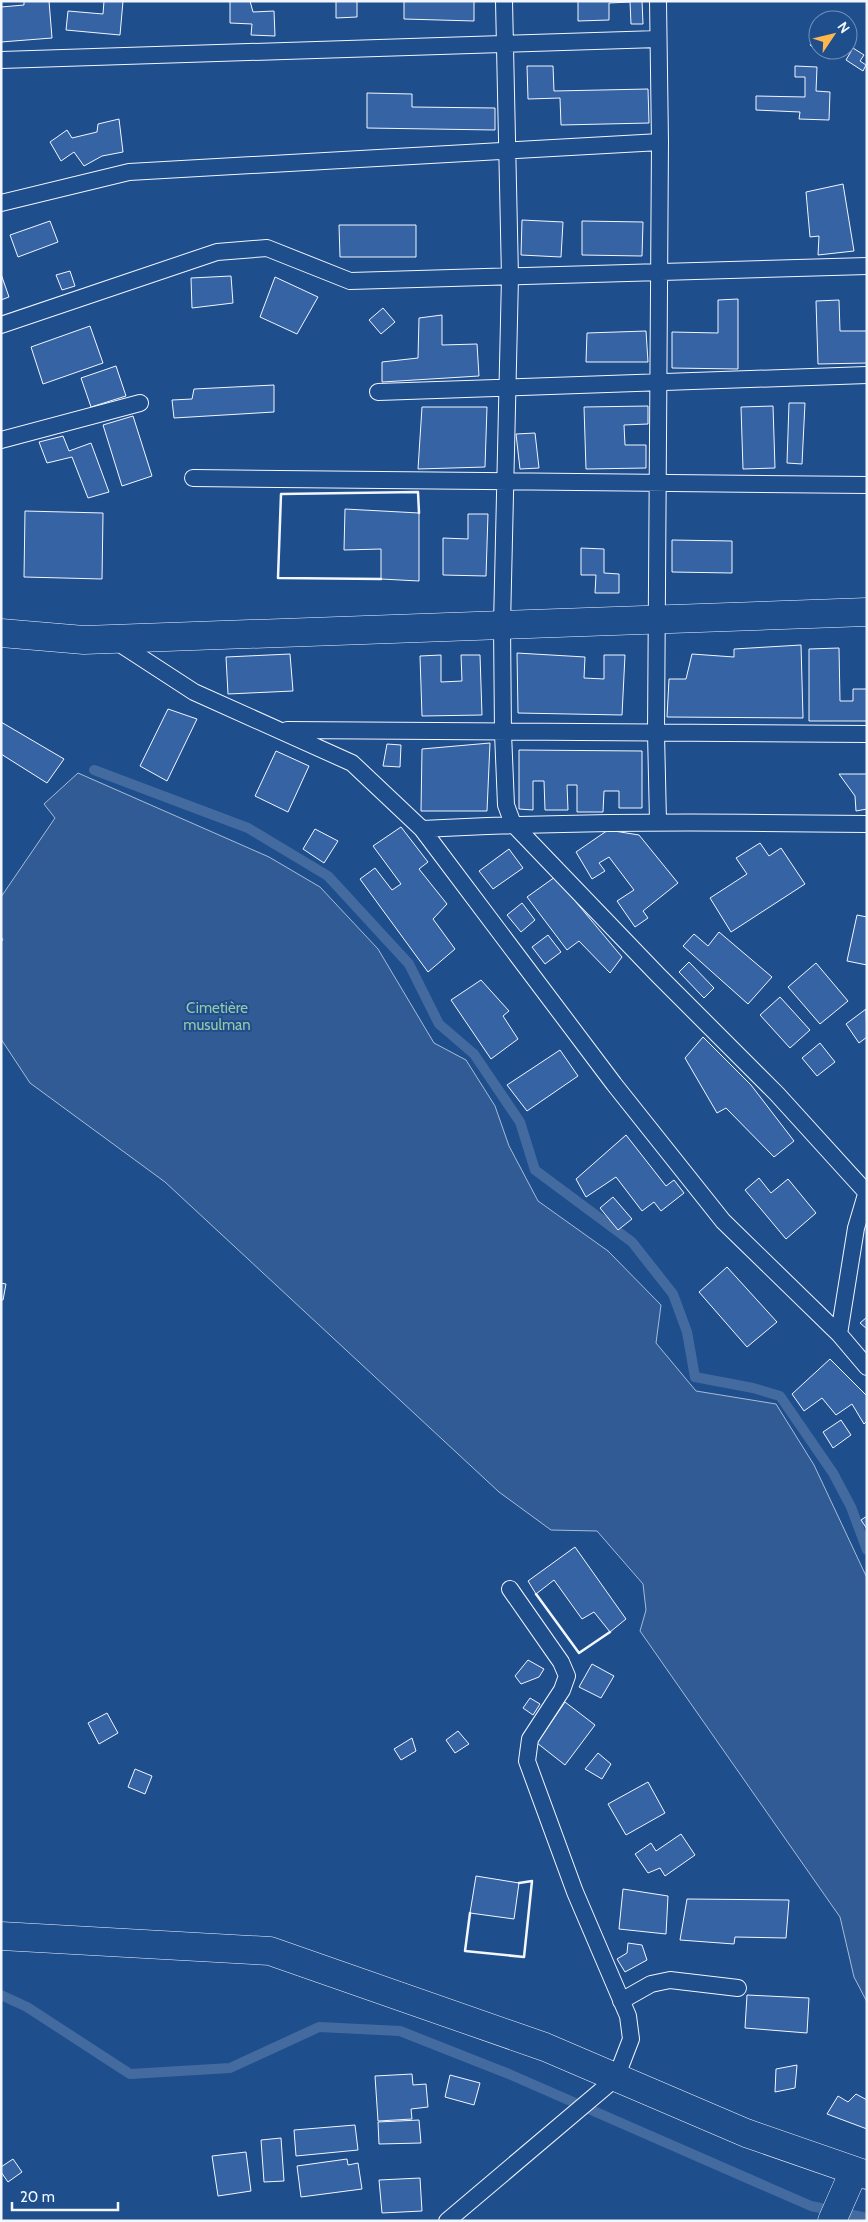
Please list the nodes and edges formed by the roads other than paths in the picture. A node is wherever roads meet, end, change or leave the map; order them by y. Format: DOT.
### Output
graph roads {
  1 [pos="504,1"];
  2 [pos="658,1"];
  3 [pos="658,39"];
  4 [pos="505,44"];
  5 [pos="1,60"];
  6 [pos="660,142"];
  7 [pos="508,150"];
  8 [pos="1,203"];
  9 [pos="867,266"];
  10 [pos="659,272"];
  11 [pos="510,276"];
  12 [pos="1,325"];
  13 [pos="867,375"];
  14 [pos="658,382"];
  15 [pos="508,387"];
  16 [pos="378,392"];
  17 [pos="140,403"];
  18 [pos="1,440"];
  19 [pos="193,478"];
  20 [pos="506,482"];
  21 [pos="658,483"];
  22 [pos="867,485"];
  23 [pos="867,612"];
  24 [pos="658,619"];
  25 [pos="502,625"];
  26 [pos="1,633"];
  27 [pos="113,639"];
  28 [pos="280,730"];
  29 [pos="503,732"];
  30 [pos="656,733"];
  31 [pos="867,734"];
  32 [pos="658,822"];
  33 [pos="513,824"];
  34 [pos="867,824"];
  35 [pos="422,829"];
  36 [pos="867,1192"];
  37 [pos="839,1334"];
  38 [pos="867,1367"];
  39 [pos="510,1589"];
  40 [pos="1,1936"];
  41 [pos="738,1988"];
  42 [pos="621,2001"];
  43 [pos="616,2078"];
  44 [pos="860,2173"];
  45 [pos="447,2221"];
  46 [pos="832,2221"];
  1 -- 4 [label="lane"];
  2 -- 3 [label="lane"];
  3 -- 4 [label="lane"];
  3 -- 6 [label="lane"];
  4 -- 5 [label="lane"];
  4 -- 7 [label="lane"];
  6 -- 7 [label="lane"];
  6 -- 10 [label="lane"];
  7 -- 8 [label="lane"];
  7 -- 11 [label="lane"];
  9 -- 10 [label="lane"];
  10 -- 11 [label="lane"];
  10 -- 14 [label="lane"];
  11 -- 12 [label="lane"];
  11 -- 15 [label="lane"];
  13 -- 14 [label="lane"];
  14 -- 15 [label="lane"];
  14 -- 21 [label="lane"];
  15 -- 16 [label="lane"];
  15 -- 20 [label="lane"];
  17 -- 18 [label="lane"];
  19 -- 20 [label="lane"];
  20 -- 21 [label="lane"];
  20 -- 25 [label="lane"];
  21 -- 22 [label="lane"];
  21 -- 24 [label="lane"];
  23 -- 24 [label="street"];
  24 -- 25 [label="street"];
  24 -- 30 [label="lane"];
  25 -- 27 [label="street"];
  25 -- 29 [label="lane"];
  26 -- 27 [label="street"];
  27 -- 28 [label="lane"];
  28 -- 29 [label="lane"];
  28 -- 35 [label="lane"];
  29 -- 30 [label="lane"];
  29 -- 33 [label="lane"];
  30 -- 31 [label="lane"];
  30 -- 32 [label="lane"];
  32 -- 33 [label="lane"];
  32 -- 34 [label="lane"];
  33 -- 35 [label="lane"];
  33 -- 36 [label="lane"];
  35 -- 37 [label="lane"];
  36 -- 37 [label="lane"];
  37 -- 38 [label="lane"];
  39 -- 42 [label="lane"];
  40 -- 43 [label="street"];
  41 -- 42 [label="lane"];
  42 -- 43 [label="lane"];
  43 -- 44 [label="street"];
  43 -- 45 [label="lane"];
  44 -- 46 [label="street"];
}
